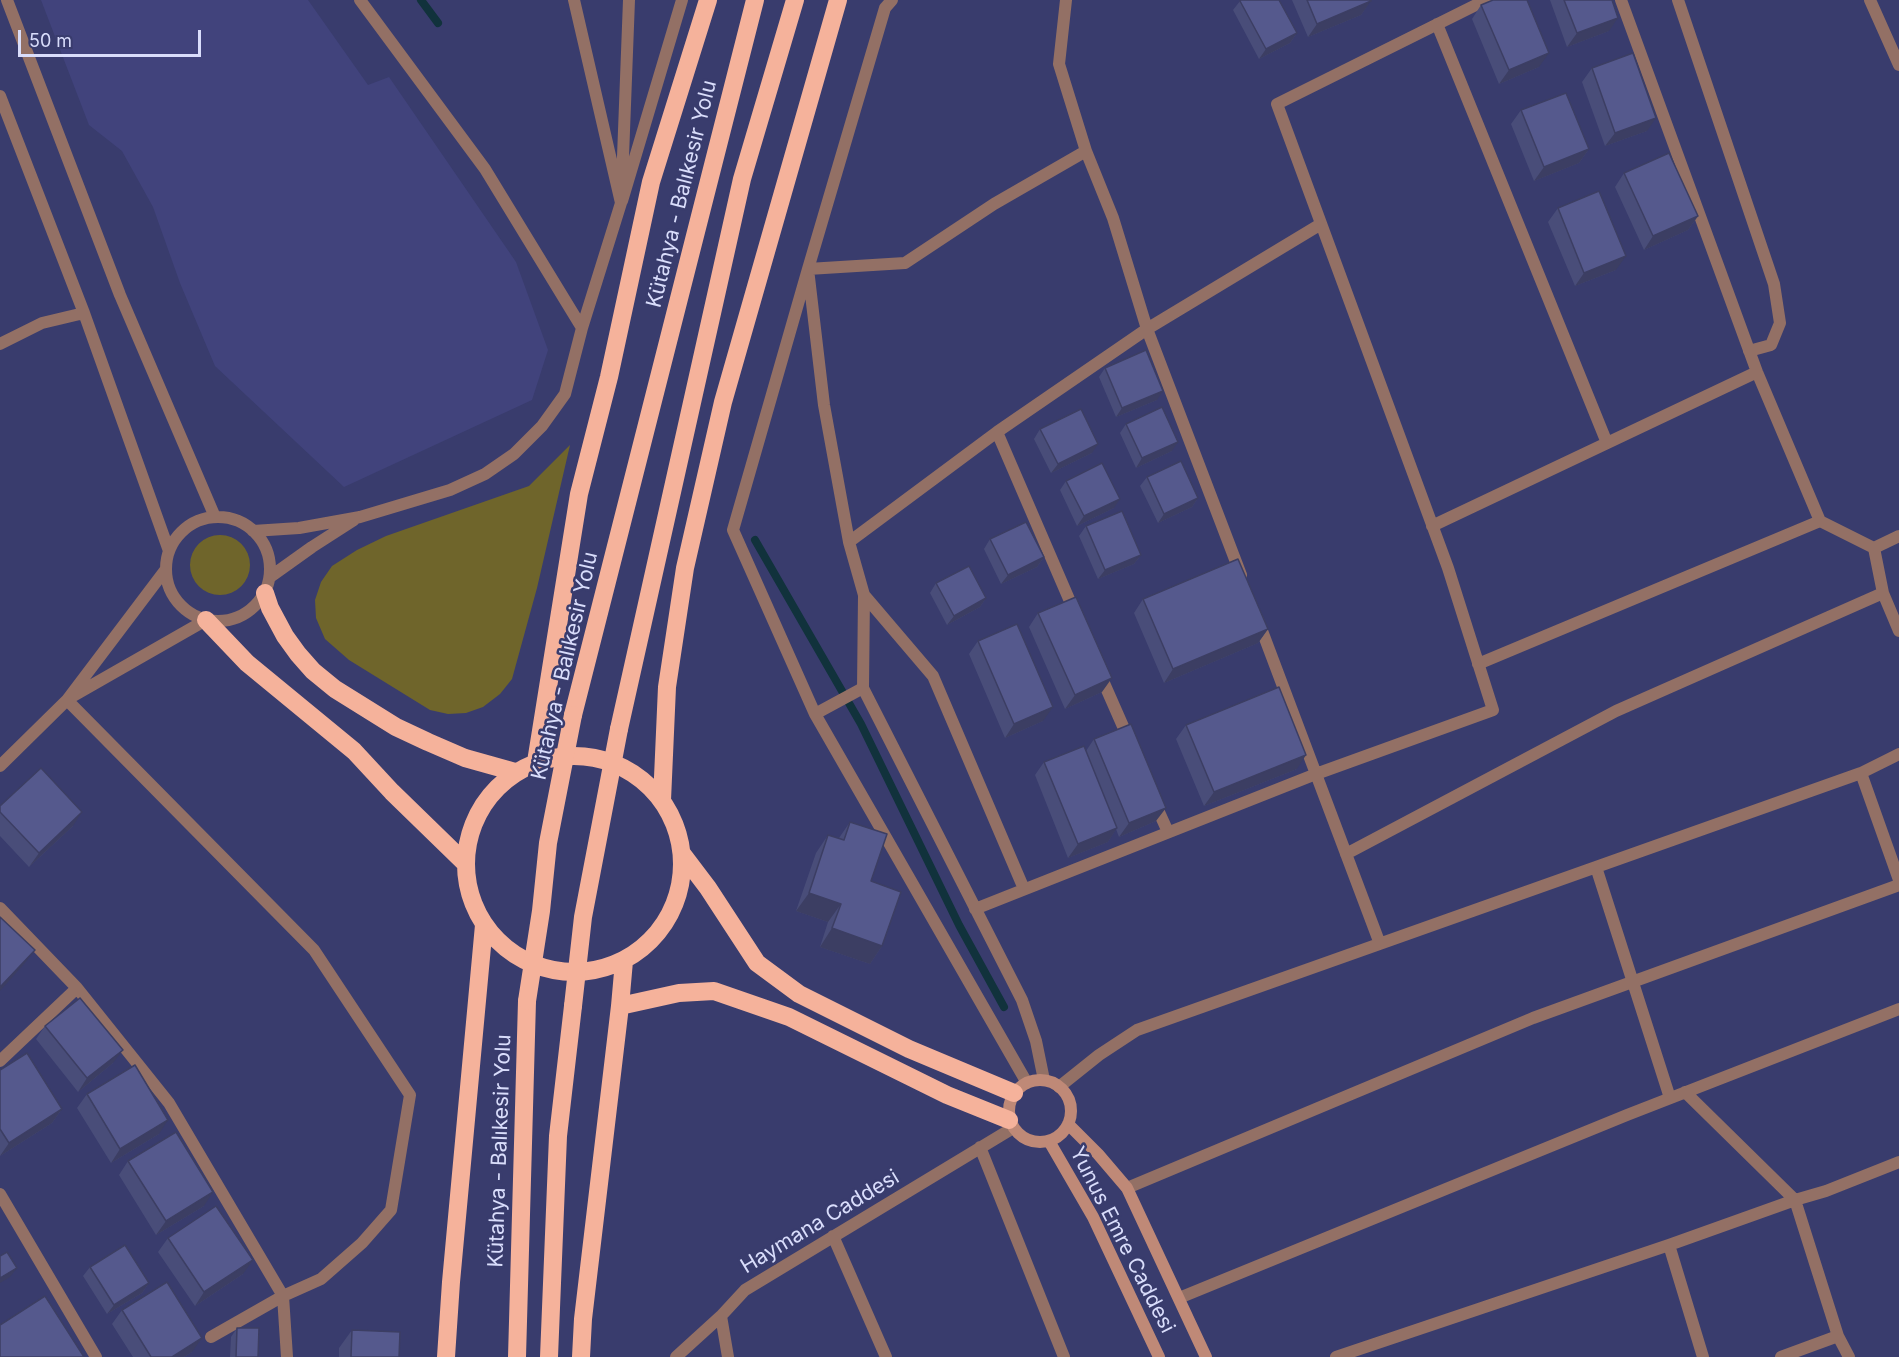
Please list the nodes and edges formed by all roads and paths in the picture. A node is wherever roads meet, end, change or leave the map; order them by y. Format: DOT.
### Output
graph roads {
  1 [pos="7,0"];
  2 [pos="360,0"];
  3 [pos="574,0"];
  4 [pos="629,0"];
  5 [pos="682,0"];
  6 [pos="708,0"];
  7 [pos="755,0"];
  8 [pos="795,0"];
  9 [pos="838,0"];
  10 [pos="1065,0"];
  11 [pos="1486,0"];
  12 [pos="1622,0"];
  13 [pos="1678,0"];
  14 [pos="1870,0"];
  15 [pos="888,3"];
  16 [pos="1437,24"];
  17 [pos="1899,65"];
  18 [pos="0,96"];
  19 [pos="1086,151"];
  20 [pos="621,203"];
  21 [pos="1321,224"];
  22 [pos="808,270"];
  23 [pos="84,313"];
  24 [pos="582,328"];
  25 [pos="1147,329"];
  26 [pos="0,344"];
  27 [pos="1749,351"];
  28 [pos="1757,372"];
  29 [pos="998,432"];
  30 [pos="1607,443"];
  31 [pos="215,517"];
  32 [pos="360,517"];
  33 [pos="1820,521"];
  34 [pos="1432,526"];
  35 [pos="253,531"];
  36 [pos="1899,536"];
  37 [pos="849,542"];
  38 [pos="1874,548"];
  39 [pos="169,551"];
  40 [pos="166,569"];
  41 [pos="1244,584"];
  42 [pos="267,585"];
  43 [pos="1883,594"];
  44 [pos="864,595"];
  45 [pos="1252,606"];
  46 [pos="206,620"];
  47 [pos="1080,627"];
  48 [pos="1899,631"];
  49 [pos="1094,659"];
  50 [pos="1478,664"];
  51 [pos="863,688"];
  52 [pos="67,700"];
  53 [pos="815,714"];
  54 [pos="1899,754"];
  55 [pos="1136,756"];
  56 [pos="536,762"];
  57 [pos="0,766"];
  58 [pos="515,772"];
  59 [pos="1861,773"];
  60 [pos="1316,774"];
  61 [pos="1149,789"];
  62 [pos="662,800"];
  63 [pos="1168,832"];
  64 [pos="1346,854"];
  65 [pos="683,855"];
  66 [pos="465,863"];
  67 [pos="1596,867"];
  68 [pos="1899,880"];
  69 [pos="1899,885"];
  70 [pos="1024,889"];
  71 [pos="0,908"];
  72 [pos="975,909"];
  73 [pos="484,925"];
  74 [pos="1380,944"];
  75 [pos="624,961"];
  76 [pos="1634,982"];
  77 [pos="77,988"];
  78 [pos="620,1006"];
  79 [pos="1899,1009"];
  80 [pos="0,1062"];
  81 [pos="1044,1080"];
  82 [pos="1059,1087"];
  83 [pos="1020,1088"];
  84 [pos="1685,1092"];
  85 [pos="1670,1098"];
  86 [pos="1011,1124"];
  87 [pos="1068,1124"];
  88 [pos="1049,1141"];
  89 [pos="980,1147"];
  90 [pos="1899,1162"];
  91 [pos="1126,1188"];
  92 [pos="0,1194"];
  93 [pos="1795,1200"];
  94 [pos="833,1236"];
  95 [pos="1669,1245"];
  96 [pos="283,1296"];
  97 [pos="1179,1298"];
  98 [pos="721,1316"];
  99 [pos="1838,1336"];
  100 [pos="211,1337"];
  101 [pos="96,1357"];
  102 [pos="286,1357"];
  103 [pos="446,1357"];
  104 [pos="517,1357"];
  105 [pos="549,1357"];
  106 [pos="581,1357"];
  107 [pos="676,1357"];
  108 [pos="728,1357"];
  109 [pos="886,1357"];
  110 [pos="1064,1357"];
  111 [pos="1159,1357"];
  112 [pos="1206,1357"];
  113 [pos="1336,1357"];
  114 [pos="1703,1357"];
  115 [pos="1781,1357"];
  116 [pos="1849,1357"];
  1 -- 31 [label="street"];
  2 -- 24 [label="street"];
  3 -- 20 [label="street"];
  4 -- 20 [label="street"];
  5 -- 20 [label="street"];
  6 -- 56 [label="highway"];
  7 -- 104 [label="highway, Kütahya - Balıkesir Yolu, bridge"];
  8 -- 105 [label="highway, bridge"];
  9 -- 62 [label="highway"];
  10 -- 19 [label="street"];
  11 -- 16 [label="street"];
  12 -- 27 [label="street"];
  13 -- 27 [label="street"];
  14 -- 17 [label="street"];
  15 -- 22 [label="street"];
  16 -- 21 [label="street"];
  16 -- 30 [label="street"];
  18 -- 23 [label="street"];
  19 -- 22 [label="street"];
  19 -- 25 [label="street"];
  20 -- 24 [label="street"];
  21 -- 25 [label="street"];
  21 -- 34 [label="street"];
  22 -- 37 [label="street"];
  22 -- 53 [label="street"];
  23 -- 26 [label="street"];
  23 -- 39 [label="street"];
  24 -- 32 [label="street"];
  25 -- 29 [label="street"];
  25 -- 41 [label="street"];
  27 -- 28 [label="street"];
  28 -- 30 [label="street"];
  28 -- 33 [label="street"];
  29 -- 37 [label="street"];
  29 -- 47 [label="street"];
  30 -- 34 [label="street"];
  31 -- 35 [label="street"];
  31 -- 39 [label="street"];
  32 -- 35 [label="street"];
  32 -- 42 [label="street"];
  33 -- 38 [label="street"];
  33 -- 50 [label="street"];
  34 -- 50 [label="street"];
  35 -- 42 [label="street"];
  36 -- 38 [label="street"];
  37 -- 44 [label="street"];
  38 -- 43 [label="street"];
  39 -- 40 [label="street"];
  40 -- 46 [label="street"];
  40 -- 52 [label="street"];
  42 -- 46 [label="street"];
  42 -- 58 [label="highway"];
  43 -- 48 [label="street"];
  43 -- 64 [label="street"];
  44 -- 51 [label="street"];
  44 -- 70 [label="street"];
  45 -- 60 [label="street"];
  46 -- 52 [label="street"];
  46 -- 66 [label="highway"];
  49 -- 55 [label="street"];
  50 -- 60 [label="street"];
  51 -- 53 [label="street"];
  51 -- 72 [label="street"];
  52 -- 57 [label="street"];
  52 -- 96 [label="street"];
  53 -- 83 [label="street"];
  54 -- 59 [label="street"];
  56 -- 58 [label="highway"];
  56 -- 62 [label="highway"];
  58 -- 66 [label="highway"];
  59 -- 67 [label="street"];
  59 -- 68 [label="street"];
  60 -- 63 [label="street"];
  60 -- 64 [label="street"];
  61 -- 63 [label="street"];
  62 -- 65 [label="highway"];
  63 -- 70 [label="street"];
  64 -- 74 [label="street"];
  65 -- 75 [label="highway"];
  65 -- 83 [label="highway"];
  66 -- 73 [label="highway"];
  67 -- 74 [label="street"];
  67 -- 76 [label="street"];
  69 -- 76 [label="street"];
  70 -- 72 [label="street"];
  71 -- 77 [label="street"];
  72 -- 81 [label="street"];
  73 -- 75 [label="highway"];
  73 -- 103 [label="highway"];
  74 -- 82 [label="street"];
  75 -- 78 [label="highway"];
  76 -- 85 [label="street"];
  76 -- 91 [label="street"];
  77 -- 80 [label="street"];
  77 -- 96 [label="street"];
  78 -- 86 [label="highway"];
  78 -- 106 [label="highway"];
  79 -- 84 [label="street"];
  81 -- 82 [label="street"];
  81 -- 83 [label="street"];
  82 -- 87 [label="street"];
  83 -- 86 [label="street"];
  84 -- 85 [label="street"];
  84 -- 93 [label="street"];
  85 -- 97 [label="street"];
  86 -- 88 [label="street"];
  86 -- 89 [label="street, Haymana Caddesi"];
  87 -- 88 [label="street"];
  87 -- 91 [label="street"];
  88 -- 111 [label="street, Yunus Emre Caddesi"];
  89 -- 94 [label="street, Haymana Caddesi"];
  89 -- 110 [label="street"];
  90 -- 93 [label="street"];
  91 -- 97 [label="street"];
  92 -- 101 [label="street"];
  93 -- 95 [label="street"];
  93 -- 99 [label="street"];
  94 -- 98 [label="street, Haymana Caddesi"];
  94 -- 109 [label="street"];
  95 -- 113 [label="street"];
  95 -- 114 [label="street"];
  96 -- 100 [label="street"];
  96 -- 102 [label="street"];
  97 -- 112 [label="street"];
  98 -- 107 [label="street, Haymana Caddesi"];
  98 -- 108 [label="street"];
  99 -- 115 [label="street"];
  99 -- 116 [label="street"];
}
